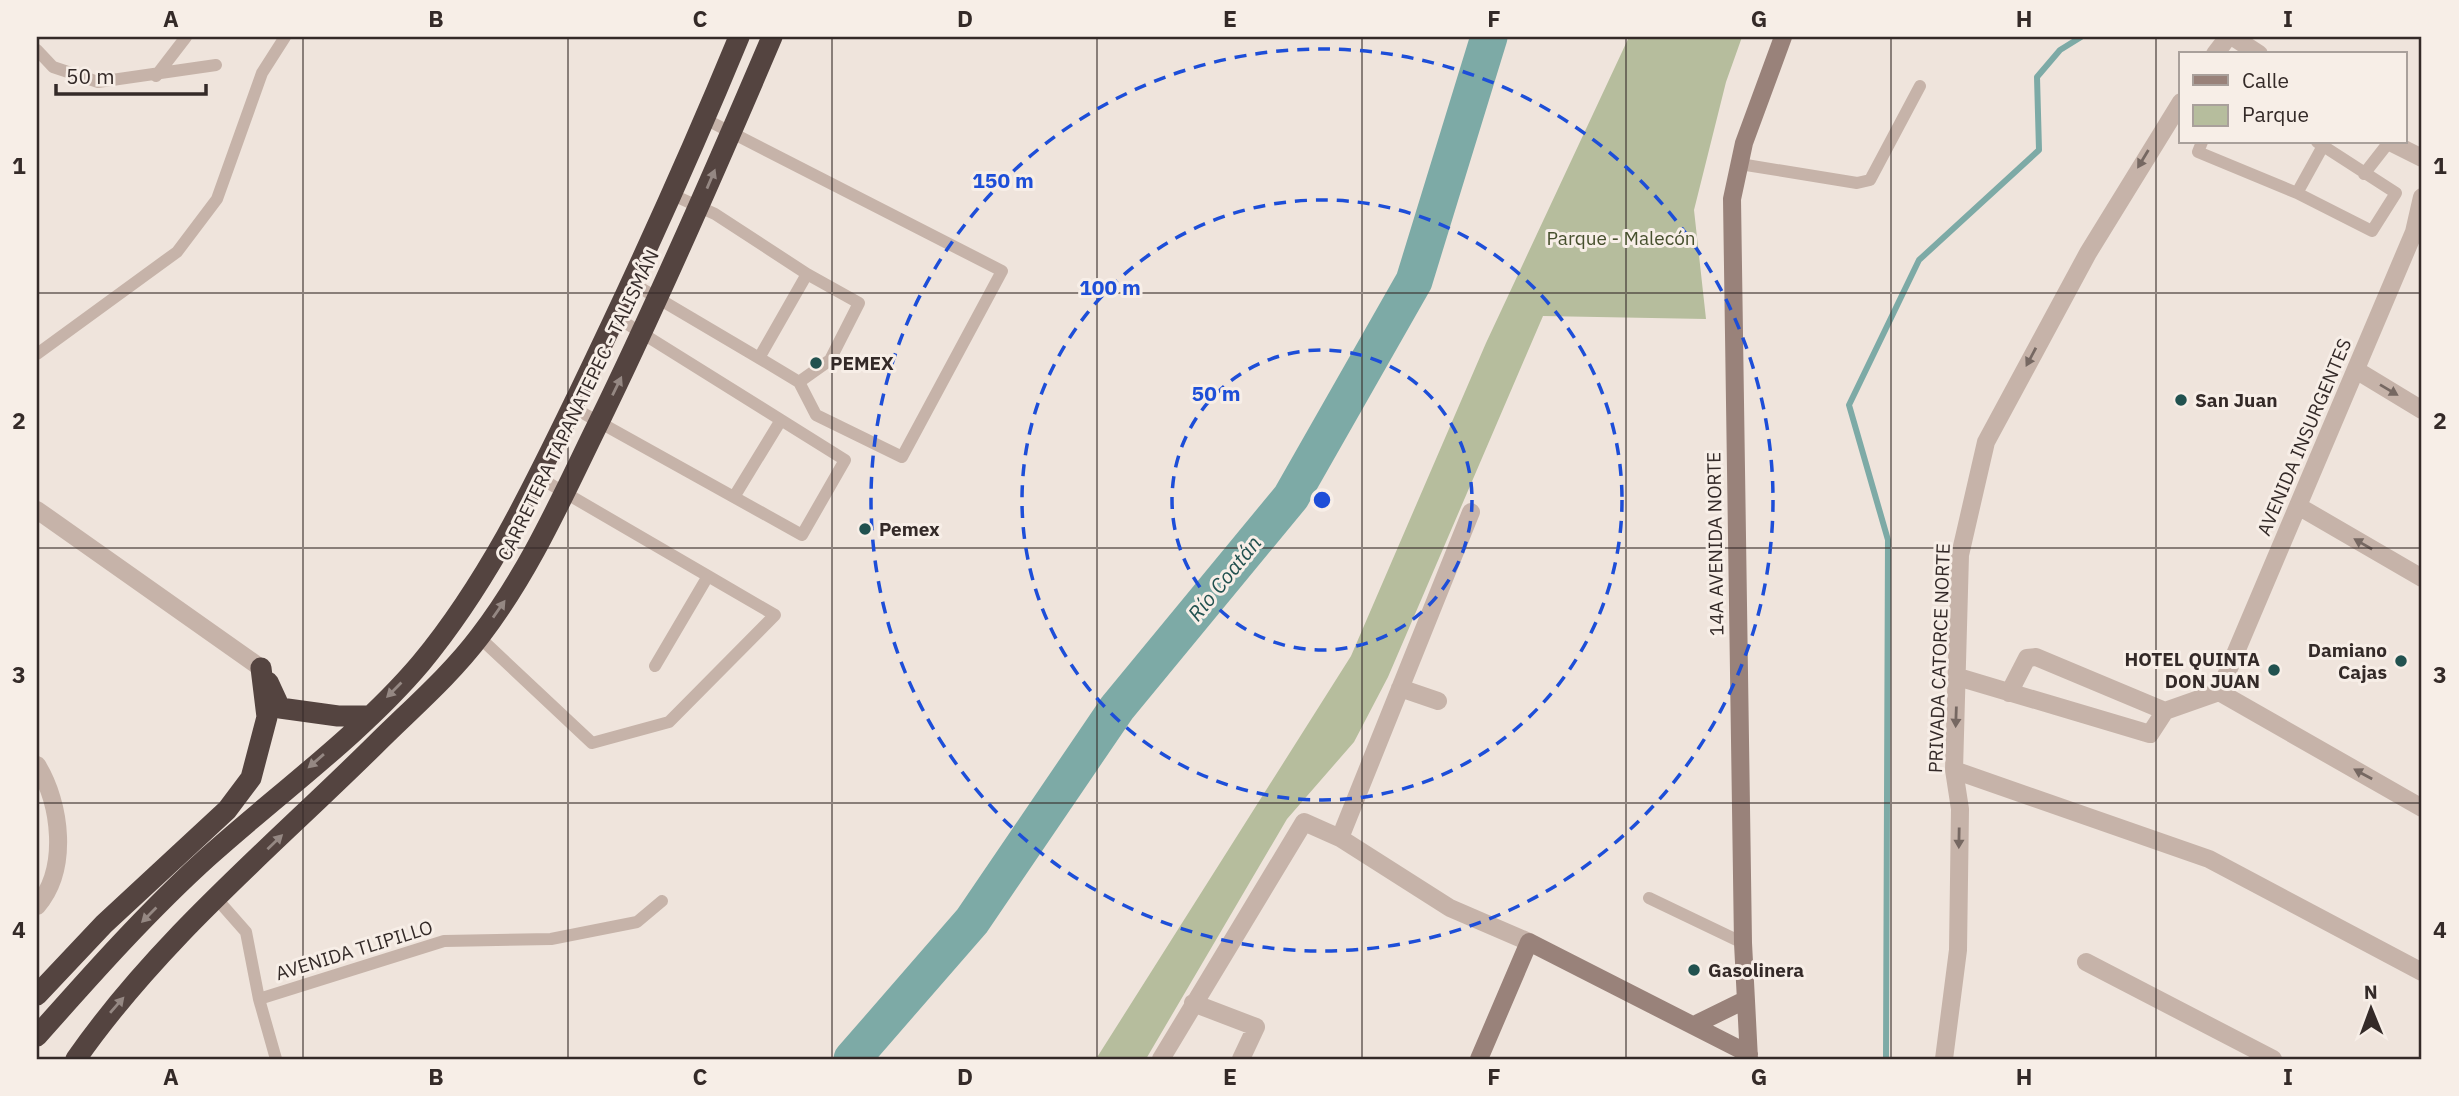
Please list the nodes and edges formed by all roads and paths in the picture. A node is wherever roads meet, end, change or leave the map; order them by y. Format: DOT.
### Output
graph roads {
  1 [pos="186,37"];
  2 [pos="285,37"];
  3 [pos="739,37"];
  4 [pos="772,37"];
  5 [pos="1783,37"];
  6 [pos="2230,37"];
  7 [pos="37,50"];
  8 [pos="2218,52"];
  9 [pos="2256,52"];
  10 [pos="216,65"];
  11 [pos="156,76"];
  12 [pos="1920,86"];
  13 [pos="2178,109"];
  14 [pos="705,119"];
  15 [pos="731,132"];
  16 [pos="2202,144"];
  17 [pos="2320,144"];
  18 [pos="2388,144"];
  19 [pos="2394,144"];
  20 [pos="2422,158"];
  21 [pos="1740,164"];
  22 [pos="2364,174"];
  23 [pos="2297,193"];
  24 [pos="673,195"];
  25 [pos="2422,197"];
  26 [pos="699,207"];
  27 [pos="2418,235"];
  28 [pos="807,274"];
  29 [pos="632,283"];
  30 [pos="658,299"];
  31 [pos="616,317"];
  32 [pos="643,333"];
  33 [pos="37,355"];
  34 [pos="759,358"];
  35 [pos="2356,370"];
  36 [pos="799,382"];
  37 [pos="572,407"];
  38 [pos="2422,410"];
  39 [pos="781,420"];
  40 [pos="599,422"];
  41 [pos="538,477"];
  42 [pos="565,492"];
  43 [pos="734,497"];
  44 [pos="2298,506"];
  45 [pos="37,510"];
  46 [pos="1471,512"];
  47 [pos="708,576"];
  48 [pos="2422,578"];
  49 [pos="479,637"];
  50 [pos="655,666"];
  51 [pos="261,668"];
  52 [pos="1958,677"];
  53 [pos="1400,688"];
  54 [pos="2219,692"];
  55 [pos="2009,693"];
  56 [pos="1438,701"];
  57 [pos="2165,711"];
  58 [pos="368,716"];
  59 [pos="37,765"];
  60 [pos="1954,770"];
  61 [pos="2422,808"];
  62 [pos="1340,838"];
  63 [pos="216,898"];
  64 [pos="1649,898"];
  65 [pos="662,901"];
  66 [pos="37,906"];
  67 [pos="1529,942"];
  68 [pos="1744,943"];
  69 [pos="2086,962"];
  70 [pos="2422,972"];
  71 [pos="37,995"];
  72 [pos="259,999"];
  73 [pos="1745,1000"];
  74 [pos="1193,1003"];
  75 [pos="1694,1025"];
  76 [pos="37,1036"];
  77 [pos="1752,1058"];
  78 [pos="76,1059"];
  79 [pos="276,1059"];
  80 [pos="1161,1059"];
  81 [pos="1241,1059"];
  82 [pos="1479,1059"];
  83 [pos="1944,1059"];
  84 [pos="2273,1059"];
  1 -- 11 [label="lane"];
  2 -- 33 [label="lane"];
  3 -- 14 [label="highway, CARRETERA TAPANATEPEC - TALISMÁN"];
  4 -- 15 [label="highway, CARRETERA TAPANATEPEC - TALISMÁN"];
  5 -- 21 [label="main road, 14A AVENIDA NORTE"];
  6 -- 8 [label="street"];
  6 -- 9 [label="street"];
  7 -- 11 [label="lane"];
  10 -- 11 [label="lane"];
  12 -- 21 [label="lane"];
  13 -- 52 [label="street, PRIVADA CATORCE NORTE, one-way"];
  14 -- 15 [label="lane"];
  14 -- 24 [label="highway, CARRETERA TAPANATEPEC - TALISMÁN"];
  26 -- 15 [label="highway, CARRETERA TAPANATEPEC - TALISMÁN, one-way"];
  15 -- 36 [label="lane"];
  16 -- 23 [label="lane"];
  17 -- 22 [label="lane"];
  17 -- 23 [label="lane"];
  18 -- 22 [label="lane"];
  19 -- 20 [label="street"];
  21 -- 68 [label="main road, 14A AVENIDA NORTE"];
  22 -- 23 [label="lane"];
  24 -- 26 [label="lane"];
  24 -- 29 [label="highway, CARRETERA TAPANATEPEC - TALISMÁN"];
  25 -- 27 [label="street, AVENIDA INSURGENTES"];
  26 -- 28 [label="lane"];
  26 -- 30 [label="highway, CARRETERA TAPANATEPEC - TALISMÁN"];
  27 -- 35 [label="street, AVENIDA INSURGENTES"];
  28 -- 34 [label="lane"];
  28 -- 36 [label="lane"];
  29 -- 30 [label="lane"];
  29 -- 31 [label="highway, CARRETERA TAPANATEPEC - TALISMÁN"];
  30 -- 32 [label="highway, CARRETERA TAPANATEPEC - TALISMÁN"];
  30 -- 34 [label="lane"];
  31 -- 32 [label="lane"];
  31 -- 37 [label="highway, CARRETERA TAPANATEPEC - TALISMÁN"];
  32 -- 39 [label="lane"];
  40 -- 32 [label="highway, CARRETERA TAPANATEPEC - TALISMÁN, one-way"];
  34 -- 36 [label="lane"];
  35 -- 38 [label="street, one-way"];
  35 -- 44 [label="street, AVENIDA INSURGENTES"];
  37 -- 40 [label="lane"];
  37 -- 41 [label="highway, CARRETERA TAPANATEPEC - TALISMÁN"];
  39 -- 43 [label="lane"];
  39 -- 43 [label="lane"];
  40 -- 42 [label="highway, CARRETERA TAPANATEPEC - TALISMÁN"];
  40 -- 43 [label="lane"];
  41 -- 42 [label="lane"];
  41 -- 58 [label="highway, CARRETERA TAPANATEPEC - TALISMÁN, one-way"];
  42 -- 47 [label="lane"];
  49 -- 42 [label="highway, CARRETERA TAPANATEPEC - TALISMÁN, one-way"];
  48 -- 44 [label="street, one-way"];
  44 -- 54 [label="street, AVENIDA INSURGENTES"];
  45 -- 51 [label="street"];
  46 -- 53 [label="street"];
  47 -- 49 [label="lane"];
  47 -- 50 [label="lane"];
  63 -- 49 [label="highway, CARRETERA TAPANATEPEC - TALISMÁN, one-way"];
  51 -- 58 [label="highway"];
  51 -- 71 [label="highway"];
  52 -- 55 [label="street"];
  52 -- 60 [label="street, PRIVADA CATORCE NORTE, one-way"];
  53 -- 56 [label="street"];
  53 -- 62 [label="street"];
  54 -- 57 [label="street"];
  61 -- 54 [label="street, one-way"];
  55 -- 57 [label="street"];
  55 -- 57 [label="street"];
  58 -- 76 [label="highway, CARRETERA TAPANATEPEC - TALISMÁN, one-way"];
  59 -- 66 [label="street"];
  60 -- 70 [label="street"];
  60 -- 83 [label="street, PRIVADA CATORCE NORTE, one-way"];
  62 -- 67 [label="street"];
  62 -- 74 [label="street"];
  63 -- 72 [label="lane"];
  78 -- 63 [label="highway, CARRETERA TAPANATEPEC - TALISMÁN, one-way"];
  64 -- 68 [label="lane"];
  65 -- 72 [label="lane, AVENIDA TLIPILLO"];
  67 -- 75 [label="main road"];
  67 -- 82 [label="main road"];
  68 -- 73 [label="main road, 14A AVENIDA NORTE"];
  69 -- 84 [label="street"];
  72 -- 79 [label="lane"];
  73 -- 75 [label="main road"];
  73 -- 77 [label="main road, 14A AVENIDA NORTE"];
  74 -- 80 [label="street"];
  74 -- 81 [label="street"];
  75 -- 77 [label="main road"];
}
